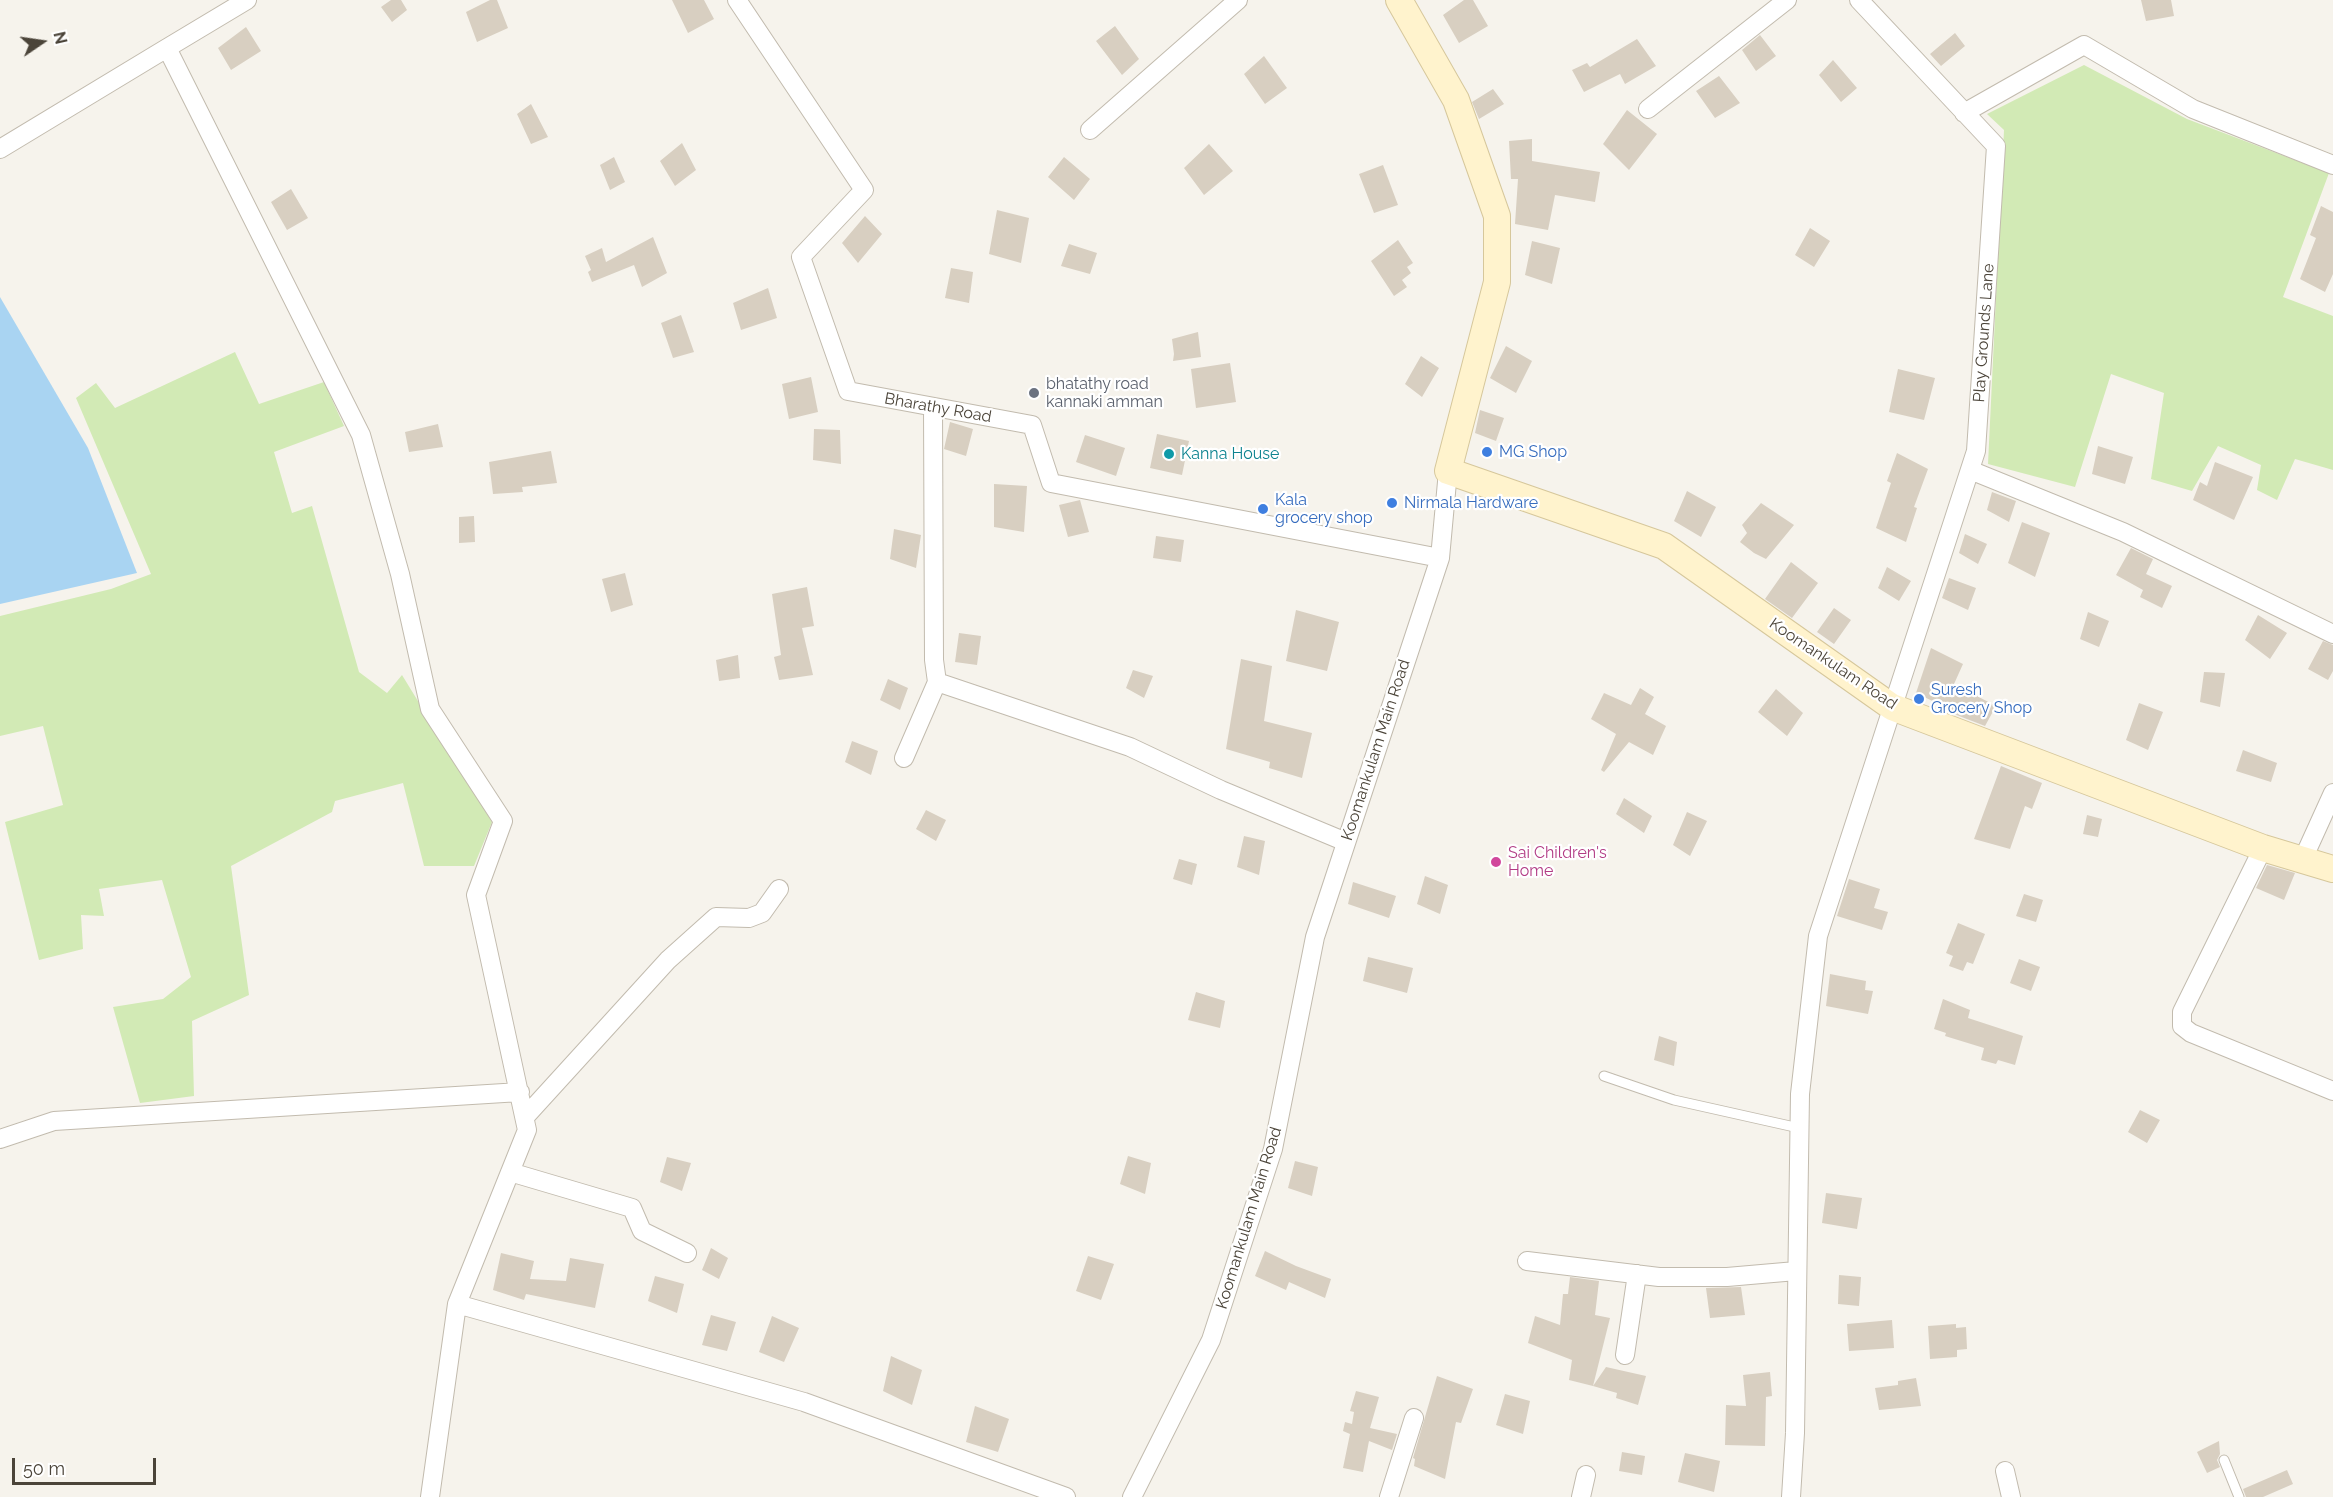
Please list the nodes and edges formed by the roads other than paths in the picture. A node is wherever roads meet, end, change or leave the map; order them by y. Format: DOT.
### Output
graph roads {
  1 [pos="247,0"];
  2 [pos="737,0"];
  3 [pos="1239,0"];
  4 [pos="1398,0"];
  5 [pos="1787,0"];
  6 [pos="1858,0"];
  7 [pos="167,48"];
  8 [pos="1648,109"];
  9 [pos="1964,113"];
  10 [pos="1090,130"];
  11 [pos="0,149"];
  12 [pos="2333,165"];
  13 [pos="933,407"];
  14 [pos="1970,470"];
  15 [pos="1448,471"];
  16 [pos="1440,558"];
  17 [pos="2333,634"];
  18 [pos="937,682"];
  19 [pos="1892,707"];
  20 [pos="904,758"];
  21 [pos="2333,793"];
  22 [pos="1346,843"];
  23 [pos="2263,848"];
  24 [pos="2303,859"];
  25 [pos="2333,869"];
  26 [pos="778,889"];
  27 [pos="1604,1076"];
  28 [pos="2333,1090"];
  29 [pos="520,1092"];
  30 [pos="525,1117"];
  31 [pos="1799,1128"];
  32 [pos="0,1139"];
  33 [pos="510,1172"];
  34 [pos="687,1253"];
  35 [pos="1527,1261"];
  36 [pos="1796,1270"];
  37 [pos="1637,1274"];
  38 [pos="457,1304"];
  39 [pos="1625,1355"];
  40 [pos="1414,1418"];
  41 [pos="2224,1460"];
  42 [pos="2005,1471"];
  43 [pos="1586,1475"];
  44 [pos="1393,1496"];
  45 [pos="430,1497"];
  46 [pos="1066,1497"];
  47 [pos="1132,1497"];
  48 [pos="1581,1497"];
  49 [pos="1791,1497"];
  50 [pos="2011,1497"];
  51 [pos="2239,1497"];
  1 -- 7 [label="street"];
  2 -- 13 [label="street, Bharathy Road"];
  3 -- 10 [label="street"];
  4 -- 15 [label="street, Koomankulam Main Road"];
  5 -- 8 [label="street"];
  6 -- 9 [label="street, Play Grounds Lane"];
  7 -- 11 [label="street"];
  7 -- 29 [label="street"];
  9 -- 12 [label="street"];
  9 -- 14 [label="street, Play Grounds Lane"];
  13 -- 16 [label="street, Bharathy Road"];
  13 -- 18 [label="street"];
  14 -- 17 [label="street"];
  14 -- 19 [label="street, Play Grounds Lane"];
  15 -- 16 [label="street, Koomankulam Main Road"];
  15 -- 19 [label="street, Koomankulam Road"];
  16 -- 22 [label="street, Koomankulam Main Road"];
  18 -- 20 [label="street"];
  18 -- 22 [label="street"];
  19 -- 23 [label="street, Koomankulam Road"];
  19 -- 31 [label="street, Play Grounds Lane"];
  21 -- 24 [label="street"];
  22 -- 47 [label="street, Koomankulam Main Road"];
  23 -- 24 [label="street, Koomankulam Road"];
  23 -- 28 [label="street"];
  24 -- 25 [label="street, Koomankulam Road"];
  26 -- 30 [label="street"];
  27 -- 31 [label="lane"];
  29 -- 30 [label="street"];
  29 -- 32 [label="street"];
  30 -- 33 [label="street"];
  31 -- 36 [label="street, Play Grounds Lane"];
  33 -- 34 [label="street"];
  33 -- 38 [label="street"];
  35 -- 37 [label="street"];
  36 -- 37 [label="street"];
  36 -- 49 [label="street, Play Grounds Lane"];
  37 -- 39 [label="street"];
  38 -- 45 [label="street"];
  38 -- 46 [label="street"];
  40 -- 44 [label="street"];
  41 -- 51 [label="lane"];
  42 -- 50 [label="street"];
  43 -- 48 [label="street"];
}
